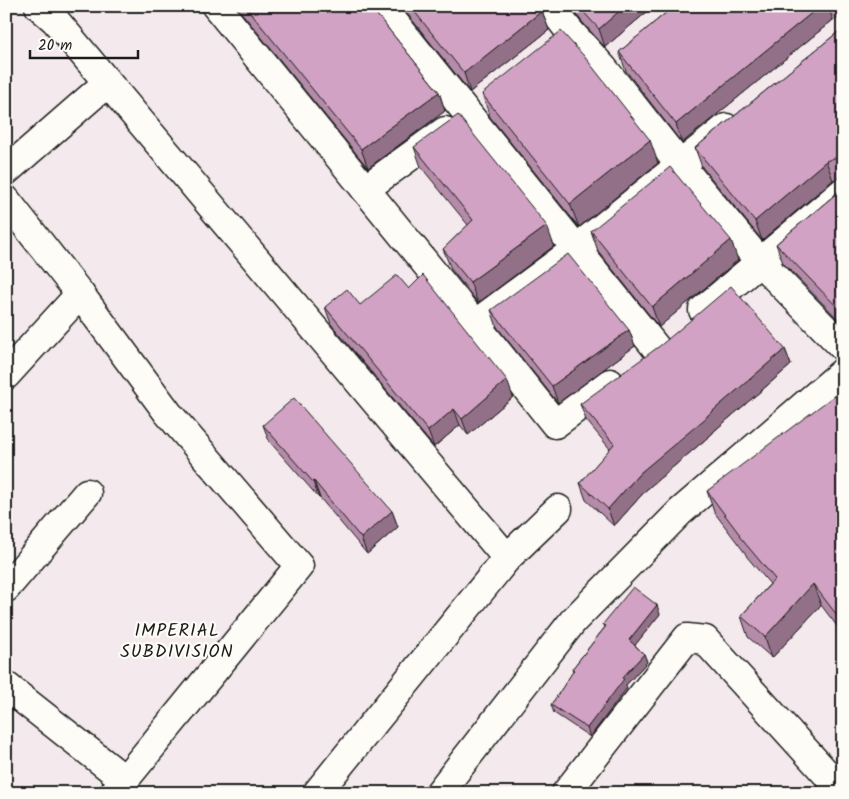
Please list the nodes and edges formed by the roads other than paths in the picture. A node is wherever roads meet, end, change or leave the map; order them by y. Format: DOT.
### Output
graph roads {
  1 [pos="216,6"];
  2 [pos="381,6"];
  3 [pos="550,6"];
  4 [pos="55,11"];
  5 [pos="571,33"];
  6 [pos="549,50"];
  7 [pos="107,83"];
  8 [pos="490,97"];
  9 [pos="747,111"];
  10 [pos="468,114"];
  11 [pos="680,165"];
  12 [pos="6,171"];
  13 [pos="366,190"];
  14 [pos="843,192"];
  15 [pos="6,200"];
  16 [pos="576,249"];
  17 [pos="760,262"];
  18 [pos="80,294"];
  19 [pos="475,324"];
  20 [pos="672,336"];
  21 [pos="843,346"];
  22 [pos="843,372"];
  23 [pos="6,374"];
  24 [pos="87,493"];
  25 [pos="558,509"];
  26 [pos="507,558"];
  27 [pos="6,588"];
  28 [pos="6,686"];
  29 [pos="119,786"];
  30 [pos="843,792"];
  31 [pos="317,793"];
  32 [pos="439,793"];
  33 [pos="566,793"];
  1 -- 13 [label="street"];
  2 -- 10 [label="street"];
  3 -- 5 [label="street"];
  4 -- 7 [label="street"];
  5 -- 6 [label="street"];
  5 -- 11 [label="street"];
  7 -- 12 [label="street"];
  7 -- 26 [label="street"];
  8 -- 10 [label="street"];
  9 -- 11 [label="street"];
  10 -- 13 [label="street"];
  10 -- 16 [label="street"];
  11 -- 16 [label="street"];
  11 -- 17 [label="street"];
  13 -- 19 [label="street"];
  14 -- 17 [label="street"];
  15 -- 18 [label="street"];
  16 -- 19 [label="street"];
  16 -- 20 [label="street"];
  17 -- 20 [label="street"];
  17 -- 21 [label="street"];
  18 -- 23 [label="street"];
  18 -- 29 [label="street"];
  19 -- 20 [label="street"];
  22 -- 32 [label="street"];
  24 -- 27 [label="street"];
  25 -- 26 [label="street"];
  26 -- 31 [label="street"];
  28 -- 29 [label="street"];
  30 -- 33 [label="street"];
}
